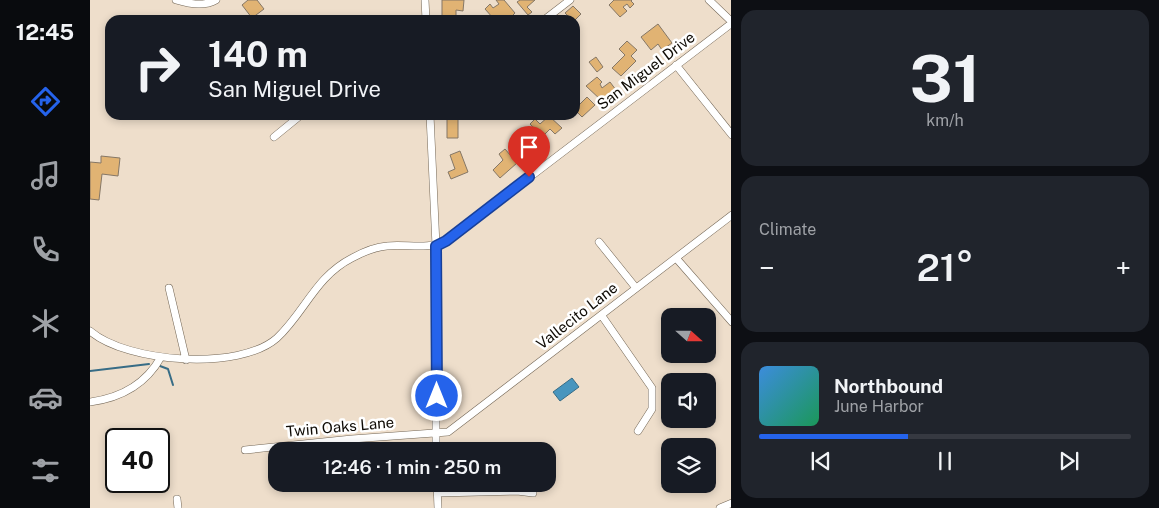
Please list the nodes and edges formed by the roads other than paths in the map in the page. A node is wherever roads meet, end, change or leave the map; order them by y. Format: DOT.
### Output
graph roads {
  1 [pos="176,0"];
  2 [pos="216,0"];
  3 [pos="426,0"];
  4 [pos="570,0"];
  5 [pos="709,0"];
  6 [pos="426,15"];
  7 [pos="550,15"];
  8 [pos="731,21"];
  9 [pos="731,23"];
  10 [pos="676,65"];
  11 [pos="295,120"];
  12 [pos="430,120"];
  13 [pos="731,134"];
  14 [pos="274,137"];
  15 [pos="731,216"];
  16 [pos="598,242"];
  17 [pos="436,246"];
  18 [pos="676,258"];
  19 [pos="169,288"];
  20 [pos="636,288"];
  21 [pos="602,316"];
  22 [pos="731,321"];
  23 [pos="90,331"];
  24 [pos="161,357"];
  25 [pos="186,360"];
  26 [pos="90,402"];
  27 [pos="638,431"];
  28 [pos="437,433"];
  29 [pos="436,442"];
  30 [pos="245,450"];
  31 [pos="438,493"];
  32 [pos="533,493"];
  33 [pos="177,500"];
  34 [pos="178,508"];
  35 [pos="438,508"];
  1 -- 2 [label="street"];
  3 -- 6 [label="street"];
  4 -- 7 [label="street"];
  5 -- 8 [label="street"];
  9 -- 10 [label="street, San Miguel Drive"];
  10 -- 13 [label="street"];
  10 -- 17 [label="street, San Miguel Drive"];
  11 -- 14 [label="street"];
  12 -- 17 [label="street"];
  15 -- 18 [label="street, Vallecito Lane"];
  16 -- 20 [label="street"];
  17 -- 25 [label="street"];
  17 -- 28 [label="street"];
  18 -- 20 [label="street, Vallecito Lane"];
  18 -- 22 [label="street"];
  19 -- 25 [label="street"];
  20 -- 21 [label="street, Vallecito Lane"];
  21 -- 27 [label="street"];
  21 -- 28 [label="street, Vallecito Lane"];
  23 -- 24 [label="street"];
  24 -- 25 [label="street"];
  24 -- 26 [label="street"];
  28 -- 29 [label="street"];
  28 -- 30 [label="street, Twin Oaks Lane"];
  31 -- 32 [label="street"];
  31 -- 35 [label="street"];
  33 -- 34 [label="street"];
}
